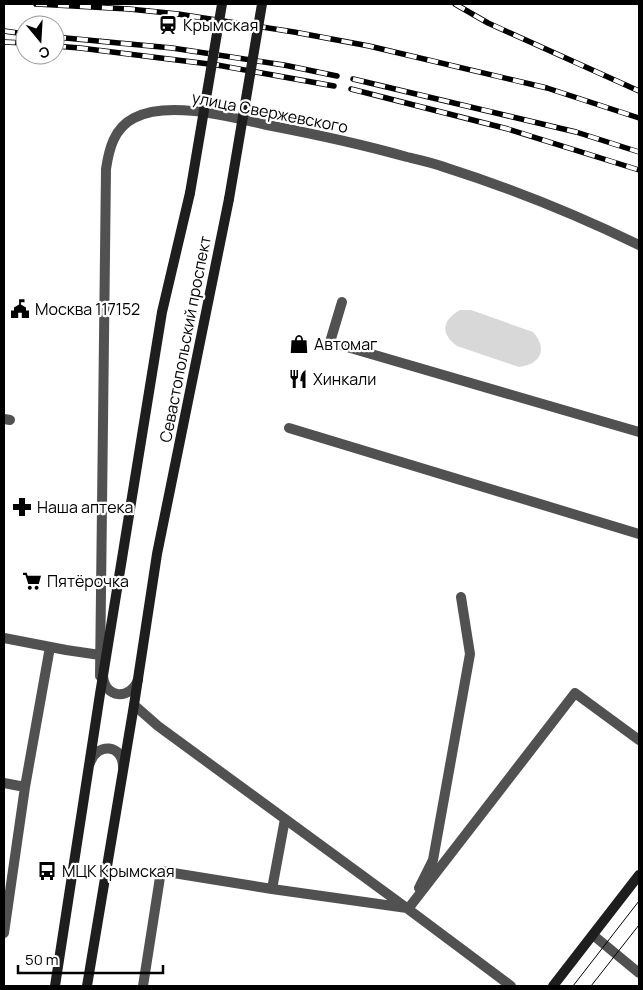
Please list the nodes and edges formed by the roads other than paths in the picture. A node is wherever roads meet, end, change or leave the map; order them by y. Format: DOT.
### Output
graph roads {
  1 [pos="222,4"];
  2 [pos="262,4"];
  3 [pos="639,246"];
  4 [pos="342,302"];
  5 [pos="288,428"];
  6 [pos="639,432"];
  7 [pos="639,534"];
  8 [pos="461,597"];
  9 [pos="4,638"];
  10 [pos="50,646"];
  11 [pos="100,655"];
  12 [pos="103,675"];
  13 [pos="138,680"];
  14 [pos="100,694"];
  15 [pos="134,705"];
  16 [pos="639,740"];
  17 [pos="90,763"];
  18 [pos="124,768"];
  19 [pos="4,783"];
  20 [pos="25,787"];
  21 [pos="285,819"];
  22 [pos="639,875"];
  23 [pos="272,889"];
  24 [pos="408,909"];
  25 [pos="4,933"];
  26 [pos="593,935"];
  27 [pos="639,973"];
  28 [pos="55,986"];
  29 [pos="87,986"];
  30 [pos="144,986"];
  31 [pos="511,986"];
  32 [pos="553,986"];
  1 -- 12 [label="main road, Севастопольский проспект, bridge"];
  2 -- 13 [label="main road, Севастопольский проспект, bridge"];
  3 -- 11 [label="street, улица Свержевского"];
  4 -- 6 [label="street"];
  5 -- 7 [label="street"];
  8 -- 24 [label="street"];
  9 -- 10 [label="street"];
  10 -- 11 [label="street"];
  10 -- 20 [label="street"];
  11 -- 14 [label="street, улица Свержевского"];
  12 -- 13 [label="street"];
  12 -- 14 [label="main road, Севастопольский проспект"];
  13 -- 15 [label="main road, Севастопольский проспект"];
  14 -- 17 [label="main road, Севастопольский проспект"];
  15 -- 18 [label="main road, Севастопольский проспект"];
  15 -- 21 [label="street"];
  16 -- 24 [label="street"];
  17 -- 18 [label="street"];
  17 -- 28 [label="main road, Севастопольский проспект"];
  18 -- 29 [label="main road, Севастопольский проспект"];
  19 -- 20 [label="street"];
  20 -- 25 [label="street"];
  21 -- 23 [label="street"];
  21 -- 24 [label="street"];
  22 -- 26 [label="main road"];
  23 -- 24 [label="street"];
  23 -- 30 [label="street"];
  24 -- 31 [label="street"];
  26 -- 27 [label="street"];
  26 -- 32 [label="main road"];
}
